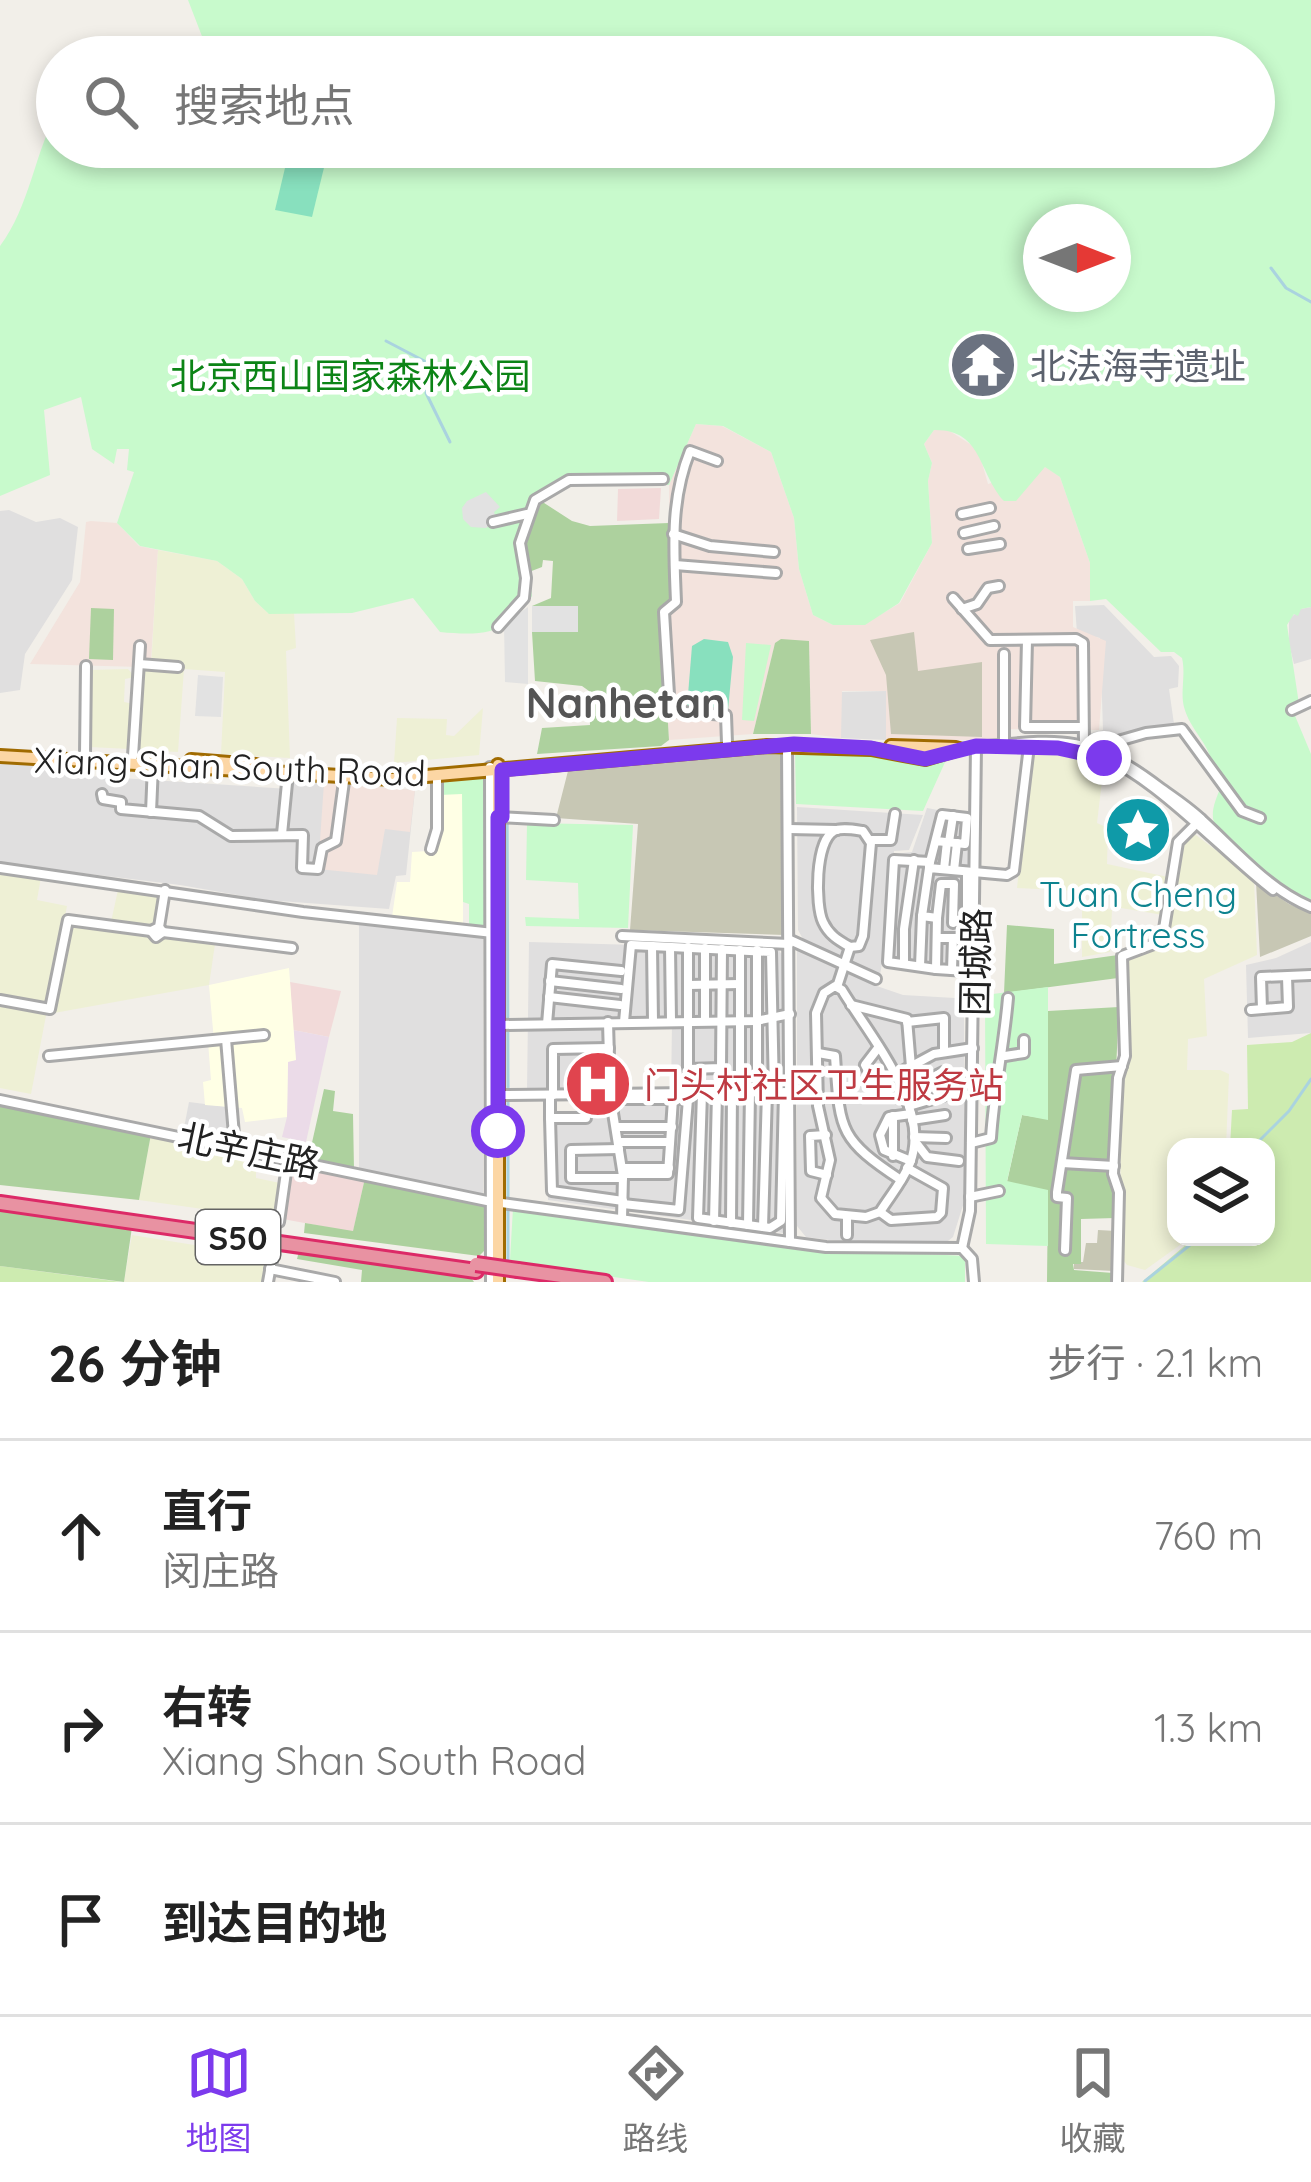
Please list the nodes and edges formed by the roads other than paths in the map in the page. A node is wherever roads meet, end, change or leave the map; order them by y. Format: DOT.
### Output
graph roads {
  1 [pos="717,461"];
  2 [pos="663,479"];
  3 [pos="990,508"];
  4 [pos="528,514"];
  5 [pos="962,514"];
  6 [pos="493,522"];
  7 [pos="994,526"];
  8 [pos="964,532"];
  9 [pos="673,534"];
  10 [pos="1000,544"];
  11 [pos="968,549"];
  12 [pos="774,552"];
  13 [pos="675,565"];
  14 [pos="776,573"];
  15 [pos="999,586"];
  16 [pos="952,598"];
  17 [pos="962,609"];
  18 [pos="498,627"];
  19 [pos="990,640"];
  20 [pos="1022,640"];
  21 [pos="140,646"];
  22 [pos="1004,654"];
  23 [pos="139,664"];
  24 [pos="86,666"];
  25 [pos="178,667"];
  26 [pos="1004,697"];
  27 [pos="1025,697"];
  28 [pos="1311,701"];
  29 [pos="1292,710"];
  30 [pos="1082,727"];
  31 [pos="1004,742"];
  32 [pos="727,743"];
  33 [pos="1084,744"];
  34 [pos="787,745"];
  35 [pos="976,746"];
  36 [pos="1029,746"];
  37 [pos="959,748"];
  38 [pos="1095,748"];
  39 [pos="0,754"];
  40 [pos="85,754"];
  41 [pos="133,757"];
  42 [pos="153,763"];
  43 [pos="496,768"];
  44 [pos="288,773"];
  45 [pos="345,775"];
  46 [pos="437,776"];
  47 [pos="102,794"];
  48 [pos="151,812"];
  49 [pos="895,814"];
  50 [pos="953,816"];
  51 [pos="500,817"];
  52 [pos="1260,818"];
  53 [pos="554,820"];
  54 [pos="1199,821"];
  55 [pos="789,829"];
  56 [pos="838,830"];
  57 [pos="282,834"];
  58 [pos="871,840"];
  59 [pos="936,841"];
  60 [pos="951,842"];
  61 [pos="431,849"];
  62 [pos="914,860"];
  63 [pos="930,865"];
  64 [pos="0,868"];
  65 [pos="949,870"];
  66 [pos="972,872"];
  67 [pos="165,890"];
  68 [pos="953,903"];
  69 [pos="967,903"];
  70 [pos="1311,909"];
  71 [pos="922,916"];
  72 [pos="937,918"];
  73 [pos="953,923"];
  74 [pos="904,929"];
  75 [pos="158,930"];
  76 [pos="920,931"];
  77 [pos="492,933"];
  78 [pos="622,935"];
  79 [pos="937,938"];
  80 [pos="953,938"];
  81 [pos="967,938"];
  82 [pos="789,942"];
  83 [pos="652,946"];
  84 [pos="670,946"];
  85 [pos="688,947"];
  86 [pos="850,947"];
  87 [pos="292,948"];
  88 [pos="705,948"];
  89 [pos="722,949"];
  90 [pos="740,950"];
  91 [pos="757,950"];
  92 [pos="904,964"];
  93 [pos="844,966"];
  94 [pos="920,966"];
  95 [pos="936,969"];
  96 [pos="952,970"];
  97 [pos="621,971"];
  98 [pos="1311,975"];
  99 [pos="1287,977"];
  100 [pos="876,979"];
  101 [pos="550,981"];
  102 [pos="740,984"];
  103 [pos="688,985"];
  104 [pos="705,985"];
  105 [pos="722,985"];
  106 [pos="837,987"];
  107 [pos="621,989"];
  108 [pos="549,997"];
  109 [pos="1008,998"];
  110 [pos="0,1000"];
  111 [pos="620,1005"];
  112 [pos="851,1005"];
  113 [pos="1262,1009"];
  114 [pos="1251,1010"];
  115 [pos="790,1014"];
  116 [pos="773,1015"];
  117 [pos="722,1019"];
  118 [pos="757,1019"];
  119 [pos="688,1020"];
  120 [pos="705,1020"];
  121 [pos="653,1021"];
  122 [pos="671,1021"];
  123 [pos="740,1021"];
  124 [pos="608,1022"];
  125 [pos="624,1022"];
  126 [pos="907,1022"];
  127 [pos="547,1024"];
  128 [pos="502,1025"];
  129 [pos="264,1035"];
  130 [pos="226,1039"];
  131 [pos="1024,1040"];
  132 [pos="608,1048"];
  133 [pos="878,1048"];
  134 [pos="973,1048"];
  135 [pos="944,1052"];
  136 [pos="818,1053"];
  137 [pos="1005,1055"];
  138 [pos="49,1056"];
  139 [pos="1122,1066"];
  140 [pos="911,1067"];
  141 [pos="896,1076"];
  142 [pos="762,1092"];
  143 [pos="702,1093"];
  144 [pos="717,1093"];
  145 [pos="502,1095"];
  146 [pos="551,1095"];
  147 [pos="611,1096"];
  148 [pos="674,1099"];
  149 [pos="0,1100"];
  150 [pos="911,1111"];
  151 [pos="945,1115"];
  152 [pos="893,1116"];
  153 [pos="701,1117"];
  154 [pos="716,1117"];
  155 [pos="550,1118"];
  156 [pos="586,1118"];
  157 [pos="671,1126"];
  158 [pos="616,1127"];
  159 [pos="750,1127"];
  160 [pos="766,1127"];
  161 [pos="826,1135"];
  162 [pos="915,1137"];
  163 [pos="946,1138"];
  164 [pos="670,1142"];
  165 [pos="971,1143"];
  166 [pos="618,1146"];
  167 [pos="235,1147"];
  168 [pos="700,1150"];
  169 [pos="811,1154"];
  170 [pos="829,1154"];
  171 [pos="893,1156"];
  172 [pos="288,1158"];
  173 [pos="716,1159"];
  174 [pos="749,1159"];
  175 [pos="732,1160"];
  176 [pos="765,1160"];
  177 [pos="551,1161"];
  178 [pos="782,1161"];
  179 [pos="959,1161"];
  180 [pos="571,1162"];
  181 [pos="1062,1163"];
  182 [pos="909,1165"];
  183 [pos="1114,1166"];
  184 [pos="700,1168"];
  185 [pos="623,1174"];
  186 [pos="827,1174"];
  187 [pos="902,1180"];
  188 [pos="749,1190"];
  189 [pos="764,1190"];
  190 [pos="999,1191"];
  191 [pos="970,1197"];
  192 [pos="0,1199"];
  193 [pos="496,1202"];
  194 [pos="623,1202"];
  195 [pos="880,1212"];
  196 [pos="847,1217"];
  197 [pos="622,1219"];
  198 [pos="714,1221"];
  199 [pos="279,1222"];
  200 [pos="748,1226"];
  201 [pos="763,1227"];
  202 [pos="731,1229"];
  203 [pos="847,1235"];
  204 [pos="790,1242"];
  205 [pos="962,1249"];
  206 [pos="1065,1250"];
  207 [pos="273,1254"];
  208 [pos="270,1269"];
  209 [pos="518,1274"];
  210 [pos="268,1282"];
  211 [pos="335,1282"];
  212 [pos="497,1282"];
  213 [pos="550,1282"];
  214 [pos="605,1282"];
  215 [pos="974,1282"];
  216 [pos="1117,1282"];
  1 -- 9 [label="street"];
  2 -- 4 [label="street"];
  3 -- 5 [label="street"];
  4 -- 6 [label="street"];
  4 -- 18 [label="street"];
  7 -- 8 [label="street"];
  9 -- 12 [label="street"];
  9 -- 13 [label="street"];
  10 -- 11 [label="street"];
  13 -- 14 [label="street"];
  13 -- 32 [label="street"];
  15 -- 17 [label="street"];
  16 -- 17 [label="street"];
  17 -- 19 [label="street"];
  19 -- 20 [label="street"];
  19 -- 22 [label="street"];
  20 -- 22 [label="street"];
  20 -- 27 [label="street"];
  20 -- 30 [label="street"];
  21 -- 23 [label="street"];
  22 -- 26 [label="street"];
  23 -- 25 [label="street"];
  23 -- 41 [label="street"];
  24 -- 40 [label="street"];
  26 -- 27 [label="street"];
  26 -- 31 [label="street"];
  27 -- 30 [label="street"];
  28 -- 29 [label="street"];
  30 -- 33 [label="street"];
  31 -- 33 [label="street, Xiang Shan South Road"];
  31 -- 35 [label="street, Xiang Shan South Road"];
  32 -- 37 [label="main road, Xiang Shan South Road"];
  32 -- 43 [label="main road, Xiang Shan South Road"];
  33 -- 38 [label="street, Xiang Shan South Road"];
  34 -- 37 [label="main road, Xiang Shan South Road"];
  34 -- 43 [label="main road, Xiang Shan South Road"];
  34 -- 55 [label="street"];
  35 -- 36 [label="street, Xiang Shan South Road"];
  35 -- 37 [label="street, Xiang Shan South Road"];
  35 -- 66 [label="street, 团城路"];
  36 -- 54 [label="street, Xiang Shan South Road"];
  36 -- 66 [label="street"];
  38 -- 52 [label="street"];
  38 -- 54 [label="street, Xiang Shan South Road"];
  39 -- 40 [label="main road, Xiang Shan South Road"];
  39 -- 42 [label="main road, Xiang Shan South Road"];
  40 -- 41 [label="main road, Xiang Shan South Road"];
  41 -- 45 [label="main road, Xiang Shan South Road"];
  42 -- 44 [label="main road, Xiang Shan South Road"];
  42 -- 48 [label="street"];
  43 -- 45 [label="main road, Xiang Shan South Road"];
  43 -- 46 [label="main road, Xiang Shan South Road"];
  43 -- 51 [label="main road"];
  43 -- 77 [label="main road"];
  44 -- 45 [label="main road, Xiang Shan South Road"];
  44 -- 57 [label="street"];
  45 -- 46 [label="main road, Xiang Shan South Road"];
  45 -- 57 [label="street"];
  46 -- 61 [label="street"];
  47 -- 48 [label="street"];
  48 -- 57 [label="street"];
  49 -- 58 [label="street"];
  50 -- 59 [label="street"];
  50 -- 60 [label="street"];
  50 -- 60 [label="street"];
  51 -- 53 [label="street"];
  51 -- 128 [label="street"];
  51 -- 193 [label="main road"];
  54 -- 70 [label="street, Xiang Shan South Road"];
  54 -- 139 [label="street"];
  55 -- 56 [label="street"];
  55 -- 82 [label="street"];
  56 -- 58 [label="street"];
  56 -- 86 [label="street"];
  58 -- 86 [label="street"];
  59 -- 60 [label="street"];
  59 -- 63 [label="street"];
  60 -- 65 [label="street"];
  62 -- 63 [label="street"];
  62 -- 74 [label="street"];
  62 -- 92 [label="street"];
  63 -- 65 [label="street"];
  63 -- 71 [label="street"];
  64 -- 67 [label="street"];
  65 -- 66 [label="street"];
  66 -- 69 [label="street"];
  66 -- 134 [label="street, 团城路"];
  67 -- 75 [label="street"];
  67 -- 77 [label="street"];
  68 -- 69 [label="street"];
  68 -- 72 [label="street"];
  68 -- 73 [label="street"];
  69 -- 81 [label="street"];
  71 -- 72 [label="street"];
  71 -- 76 [label="street"];
  72 -- 79 [label="street"];
  74 -- 76 [label="street"];
  74 -- 92 [label="street"];
  75 -- 87 [label="street"];
  75 -- 110 [label="street"];
  76 -- 94 [label="street"];
  77 -- 193 [label="main road"];
  78 -- 82 [label="street"];
  79 -- 80 [label="street"];
  79 -- 95 [label="street"];
  80 -- 81 [label="street"];
  80 -- 96 [label="street"];
  81 -- 96 [label="street"];
  82 -- 93 [label="street"];
  82 -- 115 [label="street"];
  83 -- 84 [label="street"];
  83 -- 121 [label="street"];
  83 -- 125 [label="street"];
  84 -- 85 [label="street"];
  84 -- 122 [label="street"];
  85 -- 88 [label="street"];
  85 -- 103 [label="street"];
  86 -- 93 [label="street"];
  88 -- 89 [label="street"];
  88 -- 104 [label="street"];
  89 -- 90 [label="street"];
  89 -- 105 [label="street"];
  90 -- 91 [label="street"];
  90 -- 102 [label="street"];
  91 -- 116 [label="street"];
  91 -- 118 [label="street"];
  92 -- 94 [label="street"];
  93 -- 100 [label="street"];
  93 -- 106 [label="street"];
  94 -- 95 [label="street"];
  95 -- 96 [label="street"];
  97 -- 101 [label="street"];
  98 -- 99 [label="street"];
  99 -- 113 [label="street"];
  99 -- 113 [label="street"];
  101 -- 107 [label="street"];
  101 -- 108 [label="street"];
  102 -- 105 [label="street"];
  102 -- 123 [label="street"];
  103 -- 104 [label="street"];
  103 -- 119 [label="street"];
  104 -- 105 [label="street"];
  104 -- 120 [label="street"];
  105 -- 117 [label="street"];
  106 -- 112 [label="street"];
  106 -- 136 [label="street"];
  108 -- 111 [label="street"];
  108 -- 127 [label="street"];
  109 -- 137 [label="street"];
  112 -- 126 [label="street"];
  112 -- 133 [label="street"];
  113 -- 114 [label="street"];
  115 -- 116 [label="street"];
  115 -- 142 [label="street"];
  116 -- 118 [label="street"];
  116 -- 142 [label="street"];
  117 -- 119 [label="street"];
  117 -- 120 [label="street"];
  117 -- 123 [label="street"];
  118 -- 123 [label="street"];
  118 -- 142 [label="street"];
  119 -- 120 [label="street"];
  119 -- 122 [label="street"];
  121 -- 122 [label="street"];
  121 -- 125 [label="street"];
  123 -- 142 [label="street"];
  124 -- 125 [label="street"];
  124 -- 127 [label="street"];
  124 -- 132 [label="street"];
  126 -- 135 [label="street"];
  126 -- 140 [label="street"];
  127 -- 128 [label="street"];
  128 -- 145 [label="street"];
  129 -- 130 [label="street"];
  130 -- 138 [label="street"];
  130 -- 167 [label="street"];
  131 -- 137 [label="street"];
  132 -- 146 [label="street"];
  132 -- 147 [label="street"];
  133 -- 141 [label="street"];
  133 -- 141 [label="street"];
  134 -- 135 [label="street"];
  134 -- 165 [label="street, 团城路"];
  135 -- 140 [label="street"];
  136 -- 161 [label="street"];
  136 -- 187 [label="street"];
  137 -- 165 [label="street"];
  139 -- 181 [label="street"];
  139 -- 183 [label="street"];
  140 -- 141 [label="street"];
  141 -- 150 [label="street"];
  142 -- 144 [label="street"];
  142 -- 159 [label="street"];
  142 -- 160 [label="street"];
  142 -- 175 [label="street"];
  142 -- 178 [label="street"];
  142 -- 204 [label="street"];
  143 -- 144 [label="street"];
  143 -- 147 [label="street"];
  143 -- 153 [label="street"];
  144 -- 154 [label="street"];
  145 -- 146 [label="street"];
  145 -- 193 [label="street"];
  146 -- 147 [label="street"];
  146 -- 155 [label="street"];
  147 -- 148 [label="street"];
  147 -- 158 [label="street"];
  148 -- 157 [label="street"];
  148 -- 194 [label="street"];
  149 -- 167 [label="street, 北辛庄路"];
  150 -- 150 [label="street"];
  150 -- 151 [label="street"];
  150 -- 152 [label="street"];
  150 -- 162 [label="street"];
  152 -- 171 [label="street"];
  152 -- 171 [label="street"];
  153 -- 154 [label="street"];
  153 -- 168 [label="street"];
  154 -- 173 [label="street"];
  155 -- 156 [label="street"];
  155 -- 177 [label="street"];
  157 -- 158 [label="street"];
  157 -- 164 [label="street"];
  158 -- 166 [label="street"];
  159 -- 160 [label="street"];
  159 -- 174 [label="street"];
  160 -- 176 [label="street"];
  161 -- 169 [label="street"];
  161 -- 170 [label="street"];
  162 -- 163 [label="street"];
  162 -- 179 [label="street"];
  162 -- 182 [label="street"];
  164 -- 166 [label="street"];
  164 -- 185 [label="street"];
  165 -- 191 [label="street, 团城路"];
  166 -- 180 [label="street"];
  166 -- 185 [label="street"];
  167 -- 172 [label="street, 北辛庄路"];
  168 -- 173 [label="street"];
  168 -- 184 [label="street"];
  169 -- 170 [label="street"];
  169 -- 186 [label="street"];
  170 -- 186 [label="street"];
  171 -- 182 [label="street"];
  172 -- 193 [label="street, 北辛庄路"];
  172 -- 199 [label="street"];
  173 -- 175 [label="street"];
  173 -- 184 [label="street"];
  173 -- 198 [label="street"];
  174 -- 176 [label="street"];
  174 -- 188 [label="street"];
  175 -- 202 [label="street"];
  176 -- 178 [label="street"];
  176 -- 189 [label="street"];
  177 -- 180 [label="street"];
  177 -- 194 [label="street"];
  178 -- 201 [label="street"];
  180 -- 185 [label="street"];
  181 -- 183 [label="street"];
  181 -- 206 [label="street"];
  182 -- 187 [label="street"];
  182 -- 195 [label="street"];
  183 -- 216 [label="street"];
  184 -- 198 [label="street"];
  185 -- 194 [label="street"];
  186 -- 196 [label="street"];
  187 -- 195 [label="street"];
  188 -- 189 [label="street"];
  188 -- 200 [label="street"];
  189 -- 201 [label="street"];
  190 -- 191 [label="street"];
  191 -- 205 [label="street, 团城路"];
  192 -- 209 [label="highway, S50, bridge"];
  193 -- 197 [label="street, 北辛庄路"];
  193 -- 212 [label="main road"];
  194 -- 197 [label="street"];
  195 -- 196 [label="street"];
  196 -- 203 [label="street"];
  197 -- 202 [label="street, 北辛庄路"];
  198 -- 202 [label="street"];
  200 -- 201 [label="street"];
  200 -- 202 [label="street"];
  202 -- 204 [label="street"];
  204 -- 205 [label="street"];
  205 -- 215 [label="street"];
  207 -- 208 [label="street"];
  208 -- 210 [label="street"];
  208 -- 211 [label="street"];
  209 -- 213 [label="highway, S50"];
  209 -- 214 [label="highway, S50"];
}
